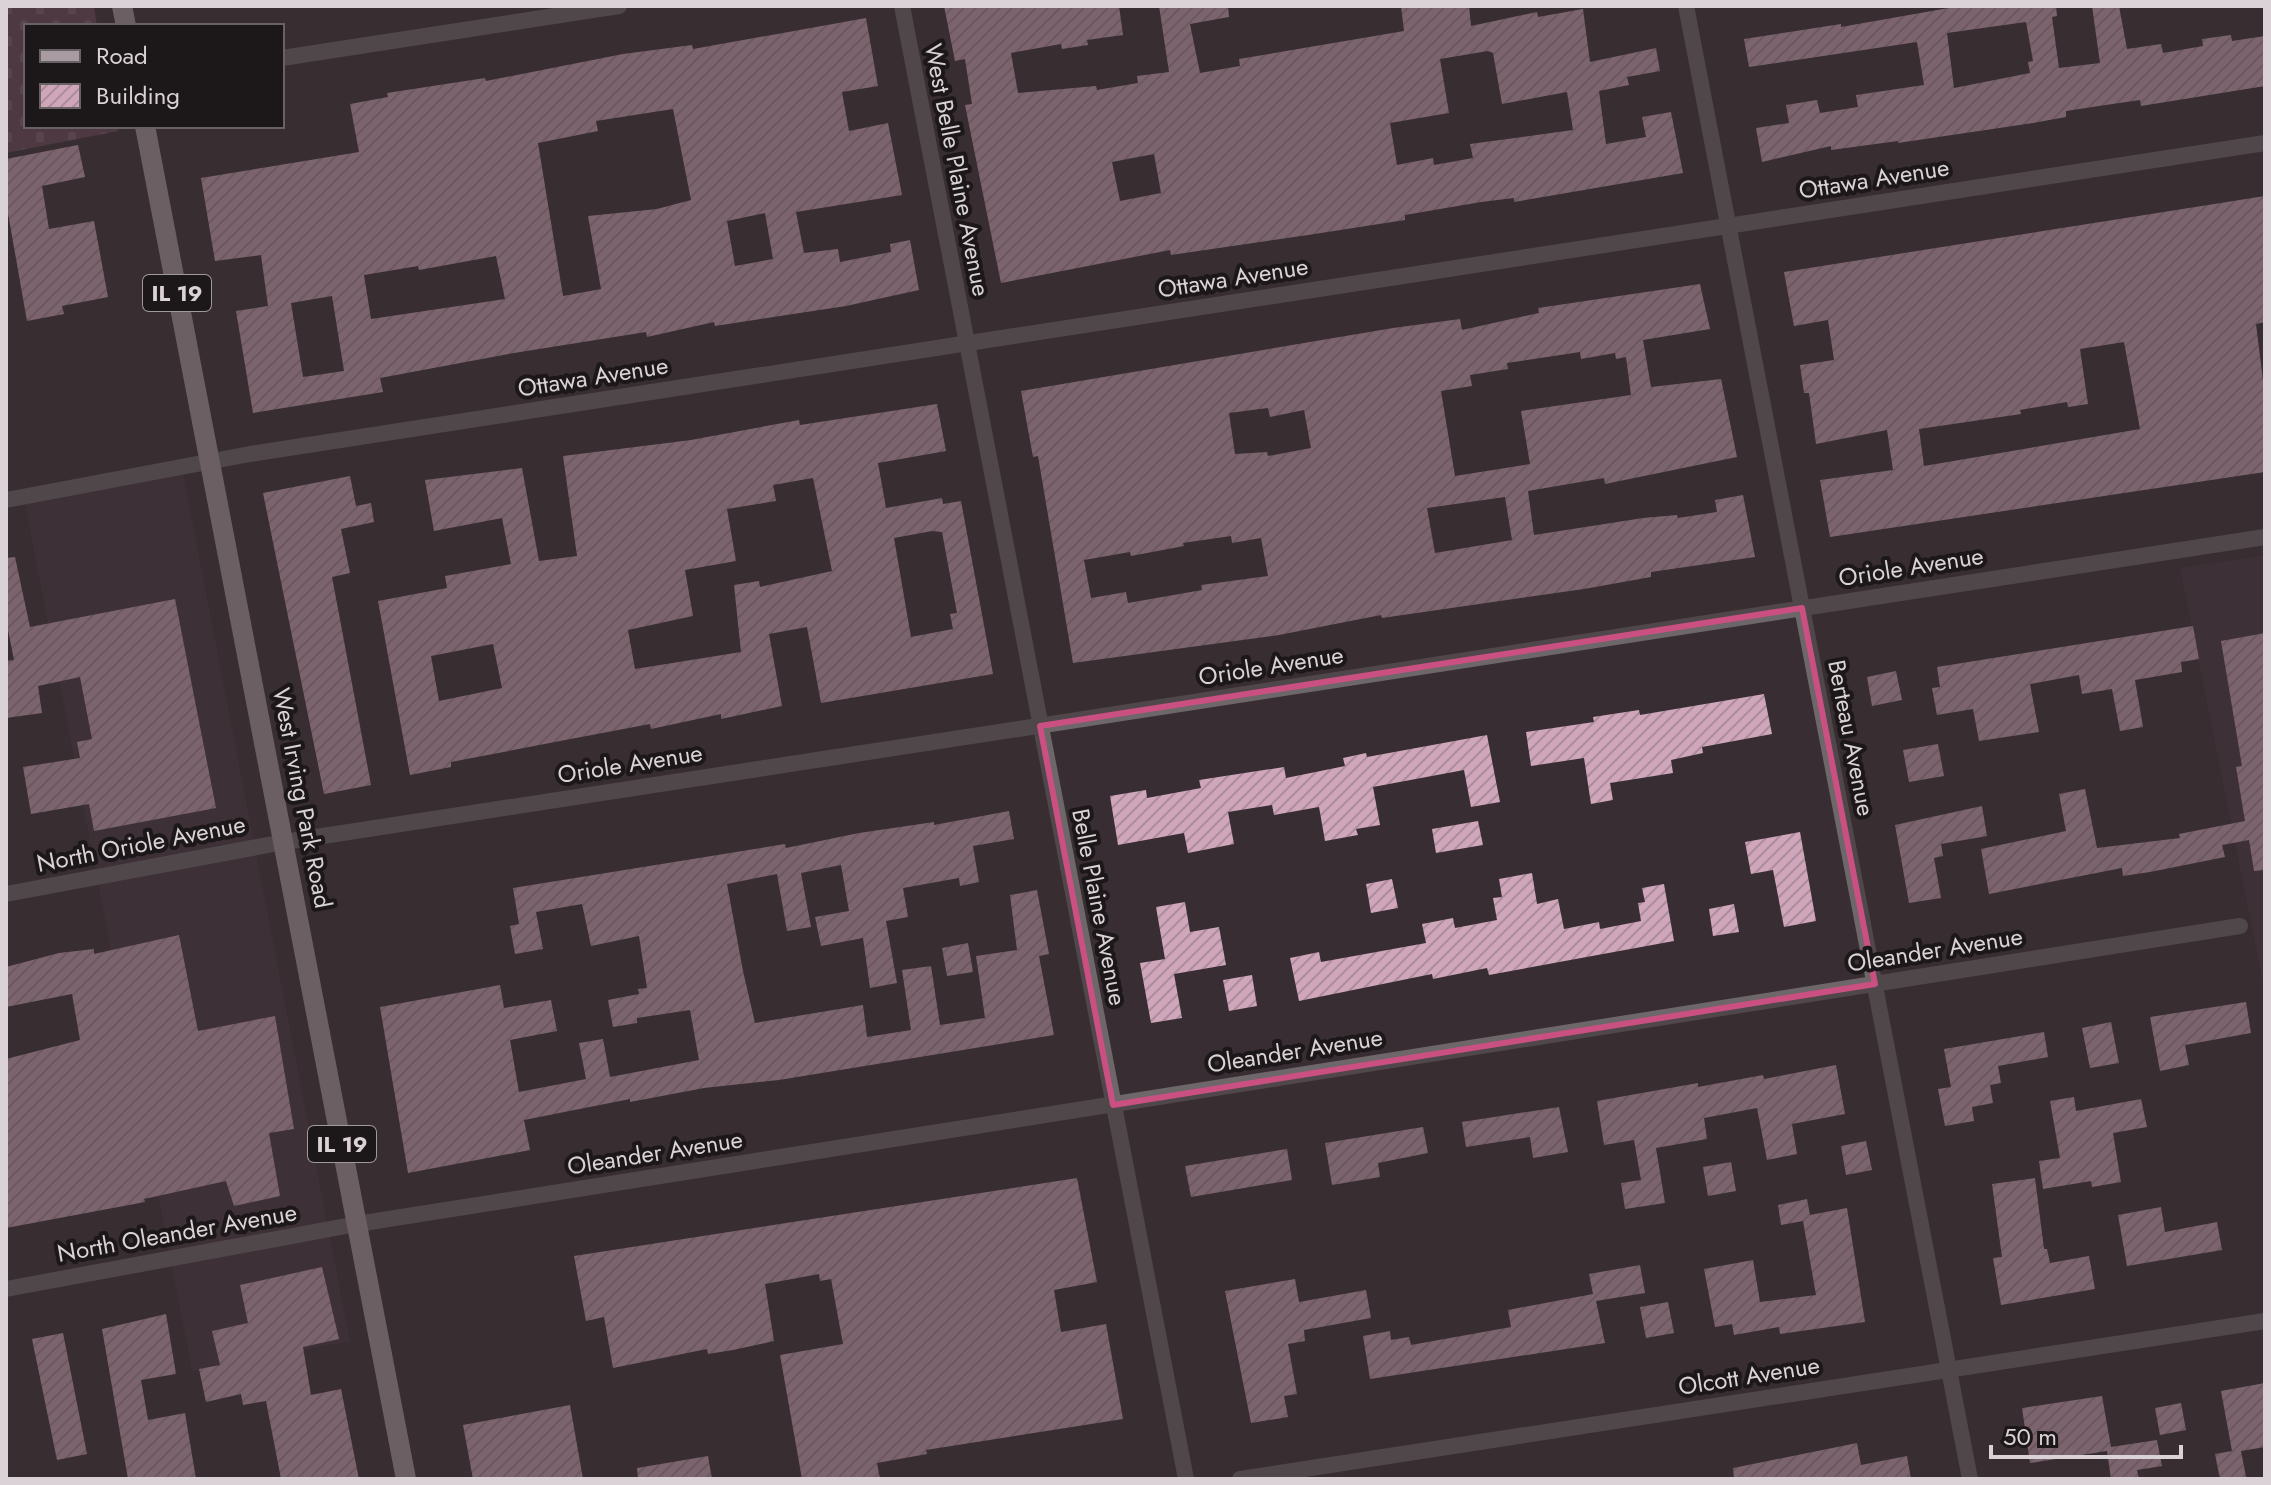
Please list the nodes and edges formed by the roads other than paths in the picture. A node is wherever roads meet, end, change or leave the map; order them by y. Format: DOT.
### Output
graph roads {
  1 [pos="619,6"];
  2 [pos="902,6"];
  3 [pos="1686,6"];
  4 [pos="284,58"];
  5 [pos="145,128"];
  6 [pos="2265,143"];
  7 [pos="1728,225"];
  8 [pos="965,343"];
  9 [pos="209,460"];
  10 [pos="6,500"];
  11 [pos="2265,537"];
  12 [pos="1802,608"];
  13 [pos="1040,726"];
  14 [pos="284,842"];
  15 [pos="6,894"];
  16 [pos="2240,926"];
  17 [pos="1875,984"];
  18 [pos="1113,1105"];
  19 [pos="357,1224"];
  20 [pos="6,1289"];
  21 [pos="2265,1321"];
  22 [pos="1949,1370"];
  23 [pos="406,1479"];
  24 [pos="1186,1479"];
  25 [pos="1240,1479"];
  26 [pos="1970,1479"];
  1 -- 4 [label="street"];
  2 -- 8 [label="street, West Belle Plaine Avenue"];
  3 -- 7 [label="street, Berteau Avenue"];
  5 -- 9 [label="main road, West Irving Park Road / IL 19"];
  6 -- 7 [label="street, Ottawa Avenue"];
  7 -- 8 [label="street, Ottawa Avenue"];
  7 -- 12 [label="street, Berteau Avenue"];
  8 -- 9 [label="street, Ottawa Avenue"];
  8 -- 13 [label="street, Belle Plaine Avenue"];
  9 -- 10 [label="street, Ottawa Avenue"];
  9 -- 14 [label="main road, West Irving Park Road / IL 19"];
  11 -- 12 [label="street, Oriole Avenue"];
  12 -- 13 [label="street, Oriole Avenue"];
  12 -- 17 [label="street, Berteau Avenue"];
  13 -- 14 [label="street, Oriole Avenue"];
  13 -- 18 [label="street, Belle Plaine Avenue"];
  14 -- 15 [label="street, North Oriole Avenue"];
  14 -- 19 [label="main road, West Irving Park Road / IL 19"];
  16 -- 17 [label="street, Oleander Avenue"];
  17 -- 18 [label="street, Oleander Avenue"];
  17 -- 22 [label="street, Berteau Avenue"];
  18 -- 19 [label="street, Oleander Avenue"];
  18 -- 24 [label="street, Belle Plaine Avenue"];
  19 -- 20 [label="street, North Oleander Avenue"];
  19 -- 23 [label="main road, West Irving Park Road / IL 19"];
  21 -- 22 [label="street, Olcott Avenue"];
  22 -- 25 [label="street, Olcott Avenue"];
  22 -- 26 [label="street, Berteau Avenue"];
}
